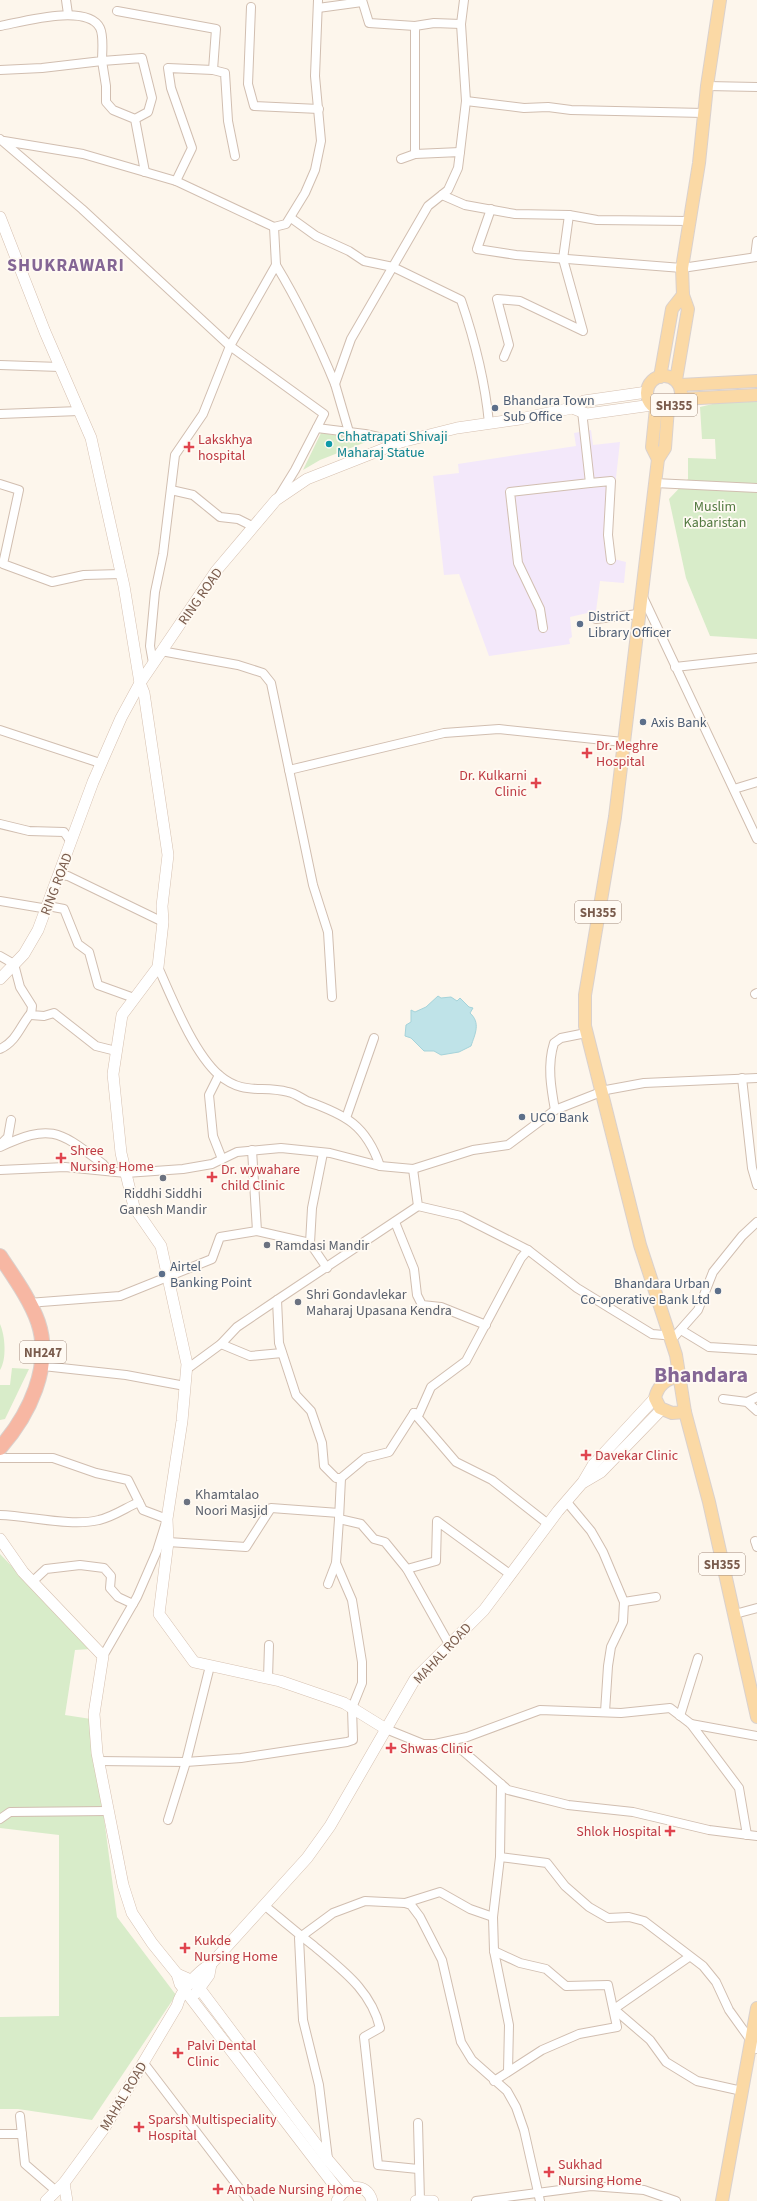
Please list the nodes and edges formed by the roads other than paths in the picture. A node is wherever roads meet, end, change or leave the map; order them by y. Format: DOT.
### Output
graph roads {
  1 [pos="66,0"];
  2 [pos="464,0"];
  3 [pos="720,0"];
  4 [pos="362,1"];
  5 [pos="318,4"];
  6 [pos="251,7"];
  7 [pos="117,11"];
  8 [pos="68,14"];
  9 [pos="461,24"];
  10 [pos="0,26"];
  11 [pos="415,26"];
  12 [pos="102,61"];
  13 [pos="0,70"];
  14 [pos="213,70"];
  15 [pos="707,86"];
  16 [pos="757,87"];
  17 [pos="466,101"];
  18 [pos="320,109"];
  19 [pos="704,113"];
  20 [pos="135,119"];
  21 [pos="2,140"];
  22 [pos="460,152"];
  23 [pos="416,154"];
  24 [pos="235,156"];
  25 [pos="402,159"];
  26 [pos="145,172"];
  27 [pos="176,181"];
  28 [pos="442,195"];
  29 [pos="491,209"];
  30 [pos="569,215"];
  31 [pos="0,217"];
  32 [pos="291,218"];
  33 [pos="689,221"];
  34 [pos="274,227"];
  35 [pos="757,241"];
  36 [pos="756,257"];
  37 [pos="563,259"];
  38 [pos="276,265"];
  39 [pos="393,267"];
  40 [pos="682,268"];
  41 [pos="683,295"];
  42 [pos="230,346"];
  43 [pos="504,357"];
  44 [pos="0,365"];
  45 [pos="60,367"];
  46 [pos="660,377"];
  47 [pos="757,381"];
  48 [pos="678,383"];
  49 [pos="335,384"];
  50 [pos="646,392"];
  51 [pos="757,395"];
  52 [pos="681,399"];
  53 [pos="654,406"];
  54 [pos="668,408"];
  55 [pos="577,410"];
  56 [pos="79,412"];
  57 [pos="0,414"];
  58 [pos="489,423"];
  59 [pos="317,428"];
  60 [pos="349,432"];
  61 [pos="401,442"];
  62 [pos="658,459"];
  63 [pos="590,483"];
  64 [pos="655,483"];
  65 [pos="0,484"];
  66 [pos="757,488"];
  67 [pos="171,490"];
  68 [pos="276,500"];
  69 [pos="252,526"];
  70 [pos="611,560"];
  71 [pos="1,564"];
  72 [pos="121,574"];
  73 [pos="640,592"];
  74 [pos="638,614"];
  75 [pos="596,619"];
  76 [pos="543,628"];
  77 [pos="162,651"];
  78 [pos="757,658"];
  79 [pos="154,664"];
  80 [pos="675,667"];
  81 [pos="140,683"];
  82 [pos="0,730"];
  83 [pos="623,742"];
  84 [pos="100,765"];
  85 [pos="289,770"];
  86 [pos="757,782"];
  87 [pos="734,789"];
  88 [pos="0,824"];
  89 [pos="757,838"];
  90 [pos="71,842"];
  91 [pos="59,875"];
  92 [pos="0,901"];
  93 [pos="48,906"];
  94 [pos="163,922"];
  95 [pos="0,956"];
  96 [pos="14,964"];
  97 [pos="158,967"];
  98 [pos="0,978"];
  99 [pos="332,997"];
  100 [pos="134,998"];
  101 [pos="31,1013"];
  102 [pos="586,1033"];
  103 [pos="374,1038"];
  104 [pos="0,1049"];
  105 [pos="116,1051"];
  106 [pos="219,1075"];
  107 [pos="742,1078"];
  108 [pos="757,1078"];
  109 [pos="601,1092"];
  110 [pos="555,1110"];
  111 [pos="346,1118"];
  112 [pos="12,1120"];
  113 [pos="0,1146"];
  114 [pos="252,1150"];
  115 [pos="323,1152"];
  116 [pos="222,1159"];
  117 [pos="380,1166"];
  118 [pos="413,1169"];
  119 [pos="0,1170"];
  120 [pos="108,1170"];
  121 [pos="126,1173"];
  122 [pos="757,1186"];
  123 [pos="418,1206"];
  124 [pos="395,1222"];
  125 [pos="757,1222"];
  126 [pos="257,1231"];
  127 [pos="310,1243"];
  128 [pos="528,1250"];
  129 [pos="0,1256"];
  130 [pos="327,1268"];
  131 [pos="169,1278"];
  132 [pos="277,1300"];
  133 [pos="28,1302"];
  134 [pos="486,1325"];
  135 [pos="681,1330"];
  136 [pos="670,1336"];
  137 [pos="221,1344"];
  138 [pos="757,1350"];
  139 [pos="282,1353"];
  140 [pos="43,1366"];
  141 [pos="187,1369"];
  142 [pos="679,1376"];
  143 [pos="185,1386"];
  144 [pos="757,1397"];
  145 [pos="655,1398"];
  146 [pos="723,1399"];
  147 [pos="747,1402"];
  148 [pos="662,1409"];
  149 [pos="757,1411"];
  150 [pos="685,1412"];
  151 [pos="414,1413"];
  152 [pos="0,1448"];
  153 [pos="0,1458"];
  154 [pos="341,1478"];
  155 [pos="583,1482"];
  156 [pos="566,1501"];
  157 [pos="139,1502"];
  158 [pos="0,1515"];
  159 [pos="339,1516"];
  160 [pos="167,1519"];
  161 [pos="548,1524"];
  162 [pos="0,1539"];
  163 [pos="168,1542"];
  164 [pos="336,1563"];
  165 [pos="407,1569"];
  166 [pos="510,1575"];
  167 [pos="32,1582"];
  168 [pos="328,1584"];
  169 [pos="656,1597"];
  170 [pos="624,1602"];
  171 [pos="133,1604"];
  172 [pos="757,1608"];
  173 [pos="734,1614"];
  174 [pos="449,1644"];
  175 [pos="269,1645"];
  176 [pos="103,1656"];
  177 [pos="698,1658"];
  178 [pos="210,1666"];
  179 [pos="268,1678"];
  180 [pos="352,1708"];
  181 [pos="605,1712"];
  182 [pos="680,1716"];
  183 [pos="757,1717"];
  184 [pos="691,1724"];
  185 [pos="386,1729"];
  186 [pos="757,1736"];
  187 [pos="448,1742"];
  188 [pos="98,1761"];
  189 [pos="186,1762"];
  190 [pos="500,1784"];
  191 [pos="108,1811"];
  192 [pos="0,1819"];
  193 [pos="168,1820"];
  194 [pos="747,1835"];
  195 [pos="757,1836"];
  196 [pos="500,1857"];
  197 [pos="405,1903"];
  198 [pos="264,1905"];
  199 [pos="493,1917"];
  200 [pos="302,1936"];
  201 [pos="494,1951"];
  202 [pos="689,1957"];
  203 [pos="177,1974"];
  204 [pos="196,1985"];
  205 [pos="188,1994"];
  206 [pos="757,2008"];
  207 [pos="614,2009"];
  208 [pos="754,2045"];
  209 [pos="143,2062"];
  210 [pos="508,2071"];
  211 [pos="494,2081"];
  212 [pos="742,2091"];
  213 [pos="20,2116"];
  214 [pos="418,2123"];
  215 [pos="0,2134"];
  216 [pos="22,2134"];
  217 [pos="328,2160"];
  218 [pos="418,2169"];
  219 [pos="59,2186"];
  220 [pos="351,2187"];
  221 [pos="537,2193"];
  222 [pos="339,2198"];
  223 [pos="46,2201"];
  224 [pos="67,2201"];
  225 [pos="249,2201"];
  226 [pos="372,2201"];
  227 [pos="416,2201"];
  228 [pos="420,2201"];
  229 [pos="433,2201"];
  230 [pos="476,2201"];
  231 [pos="540,2201"];
  232 [pos="676,2201"];
  233 [pos="722,2201"];
  1 -- 8 [label="street"];
  2 -- 9 [label="street"];
  3 -- 15 [label="main road"];
  4 -- 5 [label="street"];
  4 -- 11 [label="street"];
  5 -- 18 [label="street"];
  6 -- 18 [label="street"];
  7 -- 14 [label="street"];
  8 -- 10 [label="street"];
  8 -- 12 [label="street"];
  9 -- 11 [label="street"];
  9 -- 17 [label="street"];
  11 -- 23 [label="street"];
  12 -- 13 [label="street"];
  12 -- 20 [label="street"];
  12 -- 20 [label="street"];
  14 -- 24 [label="street"];
  14 -- 27 [label="street"];
  15 -- 16 [label="street"];
  15 -- 19 [label="main road"];
  17 -- 19 [label="street"];
  17 -- 22 [label="street"];
  18 -- 32 [label="street"];
  19 -- 33 [label="main road"];
  20 -- 26 [label="street"];
  21 -- 26 [label="street"];
  21 -- 42 [label="street"];
  22 -- 23 [label="street"];
  22 -- 28 [label="street"];
  23 -- 25 [label="street"];
  26 -- 27 [label="street"];
  27 -- 34 [label="street"];
  28 -- 29 [label="street"];
  28 -- 39 [label="street"];
  29 -- 30 [label="street"];
  29 -- 37 [label="street"];
  30 -- 33 [label="street"];
  30 -- 37 [label="street"];
  31 -- 45 [label="street"];
  32 -- 34 [label="street"];
  32 -- 39 [label="street"];
  33 -- 40 [label="main road"];
  34 -- 38 [label="street"];
  35 -- 36 [label="street"];
  36 -- 40 [label="street"];
  37 -- 40 [label="street"];
  37 -- 43 [label="street"];
  38 -- 42 [label="street"];
  38 -- 49 [label="street"];
  39 -- 49 [label="street"];
  39 -- 58 [label="street"];
  40 -- 41 [label="main road"];
  41 -- 46 [label="main road, SH355"];
  41 -- 48 [label="main road, SH355"];
  42 -- 59 [label="street"];
  42 -- 67 [label="street"];
  44 -- 45 [label="street"];
  45 -- 56 [label="street"];
  46 -- 48 [label="main road, SH355"];
  46 -- 50 [label="main road, SH355"];
  47 -- 48 [label="main road"];
  48 -- 52 [label="main road, SH355"];
  49 -- 60 [label="street"];
  50 -- 53 [label="main road, SH355"];
  50 -- 55 [label="street, RING ROAD"];
  51 -- 52 [label="main road"];
  52 -- 54 [label="main road, SH355"];
  53 -- 54 [label="main road, SH355"];
  53 -- 55 [label="street, RING ROAD"];
  53 -- 62 [label="main road, SH355"];
  54 -- 62 [label="main road, SH355"];
  55 -- 58 [label="street, RING ROAD"];
  55 -- 63 [label="street"];
  56 -- 57 [label="street"];
  56 -- 72 [label="street"];
  58 -- 61 [label="street, RING ROAD"];
  59 -- 60 [label="street"];
  59 -- 68 [label="street"];
  60 -- 61 [label="street"];
  61 -- 68 [label="street, RING ROAD"];
  62 -- 64 [label="main road, SH355"];
  63 -- 70 [label="street"];
  63 -- 76 [label="street"];
  64 -- 66 [label="street"];
  64 -- 73 [label="main road, SH355"];
  65 -- 71 [label="street"];
  67 -- 69 [label="street"];
  67 -- 79 [label="street"];
  68 -- 69 [label="street, RING ROAD"];
  69 -- 77 [label="street, RING ROAD"];
  71 -- 72 [label="street"];
  72 -- 81 [label="street"];
  73 -- 74 [label="main road, SH355"];
  73 -- 80 [label="street"];
  74 -- 75 [label="street"];
  74 -- 83 [label="main road, SH355"];
  77 -- 79 [label="street, RING ROAD"];
  77 -- 85 [label="street"];
  78 -- 80 [label="street"];
  79 -- 81 [label="street, RING ROAD"];
  80 -- 87 [label="street"];
  81 -- 84 [label="street, RING ROAD"];
  81 -- 94 [label="street"];
  82 -- 84 [label="street"];
  83 -- 85 [label="street"];
  83 -- 102 [label="main road, SH355"];
  84 -- 90 [label="street, RING ROAD"];
  85 -- 99 [label="street"];
  86 -- 87 [label="street"];
  87 -- 89 [label="street"];
  88 -- 90 [label="street"];
  90 -- 91 [label="street, RING ROAD"];
  91 -- 93 [label="street, RING ROAD"];
  91 -- 94 [label="street"];
  92 -- 93 [label="street"];
  93 -- 96 [label="street, RING ROAD"];
  93 -- 100 [label="street"];
  94 -- 97 [label="street"];
  95 -- 96 [label="street"];
  96 -- 98 [label="street, RING ROAD"];
  96 -- 101 [label="street"];
  97 -- 100 [label="street"];
  97 -- 106 [label="street"];
  100 -- 105 [label="street"];
  101 -- 104 [label="street"];
  101 -- 105 [label="street"];
  102 -- 109 [label="main road, SH355"];
  102 -- 110 [label="street"];
  103 -- 111 [label="street"];
  105 -- 121 [label="street"];
  106 -- 111 [label="street"];
  106 -- 116 [label="street"];
  107 -- 108 [label="street"];
  107 -- 109 [label="street"];
  107 -- 122 [label="street"];
  109 -- 110 [label="street"];
  109 -- 136 [label="main road, SH355"];
  110 -- 118 [label="street"];
  111 -- 117 [label="street"];
  112 -- 113 [label="street"];
  113 -- 120 [label="street"];
  114 -- 115 [label="street"];
  114 -- 116 [label="street"];
  114 -- 126 [label="street"];
  115 -- 117 [label="street"];
  115 -- 127 [label="street"];
  116 -- 121 [label="street"];
  117 -- 118 [label="street"];
  118 -- 123 [label="street"];
  119 -- 120 [label="street"];
  120 -- 121 [label="street"];
  121 -- 131 [label="street"];
  123 -- 124 [label="street"];
  123 -- 128 [label="street"];
  124 -- 130 [label="street"];
  124 -- 134 [label="street"];
  125 -- 135 [label="street"];
  126 -- 127 [label="street"];
  126 -- 131 [label="street"];
  127 -- 130 [label="street"];
  128 -- 134 [label="street"];
  128 -- 136 [label="street"];
  129 -- 133 [label="highway, NH247"];
  130 -- 132 [label="street"];
  131 -- 133 [label="street"];
  131 -- 141 [label="street"];
  132 -- 137 [label="street"];
  132 -- 139 [label="street"];
  133 -- 140 [label="highway, NH247"];
  134 -- 151 [label="street"];
  135 -- 136 [label="street"];
  135 -- 138 [label="street"];
  136 -- 142 [label="main road, SH355"];
  137 -- 139 [label="street"];
  137 -- 141 [label="street"];
  139 -- 154 [label="street"];
  140 -- 143 [label="street"];
  140 -- 152 [label="highway, NH247"];
  141 -- 143 [label="street"];
  142 -- 145 [label="main road"];
  142 -- 150 [label="main road, SH355"];
  143 -- 160 [label="street"];
  144 -- 147 [label="street"];
  145 -- 148 [label="main road"];
  145 -- 155 [label="street, MAHAL ROAD"];
  146 -- 147 [label="street"];
  147 -- 149 [label="street"];
  148 -- 150 [label="main road"];
  148 -- 155 [label="street, MAHAL ROAD"];
  150 -- 173 [label="main road, SH355"];
  151 -- 154 [label="street"];
  151 -- 161 [label="street"];
  153 -- 157 [label="street"];
  154 -- 159 [label="street"];
  155 -- 156 [label="street, MAHAL ROAD"];
  156 -- 161 [label="street, MAHAL ROAD"];
  156 -- 170 [label="street"];
  157 -- 158 [label="street"];
  157 -- 160 [label="street"];
  159 -- 163 [label="street"];
  159 -- 164 [label="street"];
  159 -- 165 [label="street"];
  160 -- 163 [label="street"];
  160 -- 171 [label="street"];
  161 -- 166 [label="street, MAHAL ROAD"];
  162 -- 167 [label="street"];
  163 -- 178 [label="street"];
  164 -- 168 [label="street"];
  164 -- 180 [label="street"];
  165 -- 166 [label="street"];
  165 -- 174 [label="street"];
  166 -- 174 [label="street, MAHAL ROAD"];
  167 -- 171 [label="street"];
  167 -- 176 [label="street"];
  169 -- 170 [label="street"];
  170 -- 181 [label="street"];
  171 -- 176 [label="street"];
  172 -- 173 [label="street"];
  173 -- 183 [label="main road, SH355"];
  174 -- 185 [label="street, MAHAL ROAD"];
  175 -- 179 [label="street"];
  176 -- 188 [label="street"];
  177 -- 182 [label="street"];
  178 -- 179 [label="street"];
  178 -- 189 [label="street"];
  179 -- 180 [label="street"];
  180 -- 185 [label="street"];
  180 -- 189 [label="street"];
  181 -- 182 [label="street"];
  181 -- 187 [label="street"];
  182 -- 184 [label="street"];
  184 -- 186 [label="street"];
  184 -- 194 [label="street"];
  185 -- 187 [label="street"];
  185 -- 198 [label="street, MAHAL ROAD"];
  187 -- 190 [label="street"];
  188 -- 189 [label="street"];
  188 -- 191 [label="street"];
  189 -- 193 [label="street"];
  190 -- 194 [label="street"];
  190 -- 196 [label="street"];
  191 -- 192 [label="street"];
  191 -- 203 [label="street"];
  194 -- 195 [label="street"];
  196 -- 199 [label="street"];
  196 -- 202 [label="street"];
  197 -- 199 [label="street"];
  197 -- 200 [label="street"];
  197 -- 211 [label="street"];
  198 -- 200 [label="street"];
  198 -- 204 [label="street, MAHAL ROAD"];
  199 -- 201 [label="street"];
  200 -- 217 [label="street"];
  200 -- 218 [label="street"];
  201 -- 207 [label="street"];
  201 -- 210 [label="street"];
  202 -- 207 [label="street"];
  202 -- 208 [label="street"];
  203 -- 204 [label="street"];
  203 -- 205 [label="street"];
  204 -- 205 [label="street, MAHAL ROAD"];
  204 -- 217 [label="street"];
  205 -- 209 [label="street, MAHAL ROAD"];
  205 -- 222 [label="street"];
  206 -- 208 [label="main road"];
  207 -- 210 [label="street"];
  207 -- 212 [label="street"];
  208 -- 212 [label="main road"];
  209 -- 219 [label="street, MAHAL ROAD"];
  209 -- 225 [label="street"];
  210 -- 211 [label="street"];
  211 -- 221 [label="street"];
  212 -- 233 [label="main road"];
  213 -- 216 [label="street"];
  214 -- 218 [label="street"];
  215 -- 216 [label="street"];
  216 -- 219 [label="street"];
  217 -- 220 [label="street"];
  218 -- 228 [label="street"];
  219 -- 223 [label="street, MAHAL ROAD"];
  219 -- 224 [label="street"];
  220 -- 222 [label="street"];
  220 -- 226 [label="street"];
  221 -- 230 [label="street"];
  221 -- 231 [label="street"];
  221 -- 232 [label="street"];
  227 -- 228 [label="street"];
  228 -- 229 [label="street"];
}
